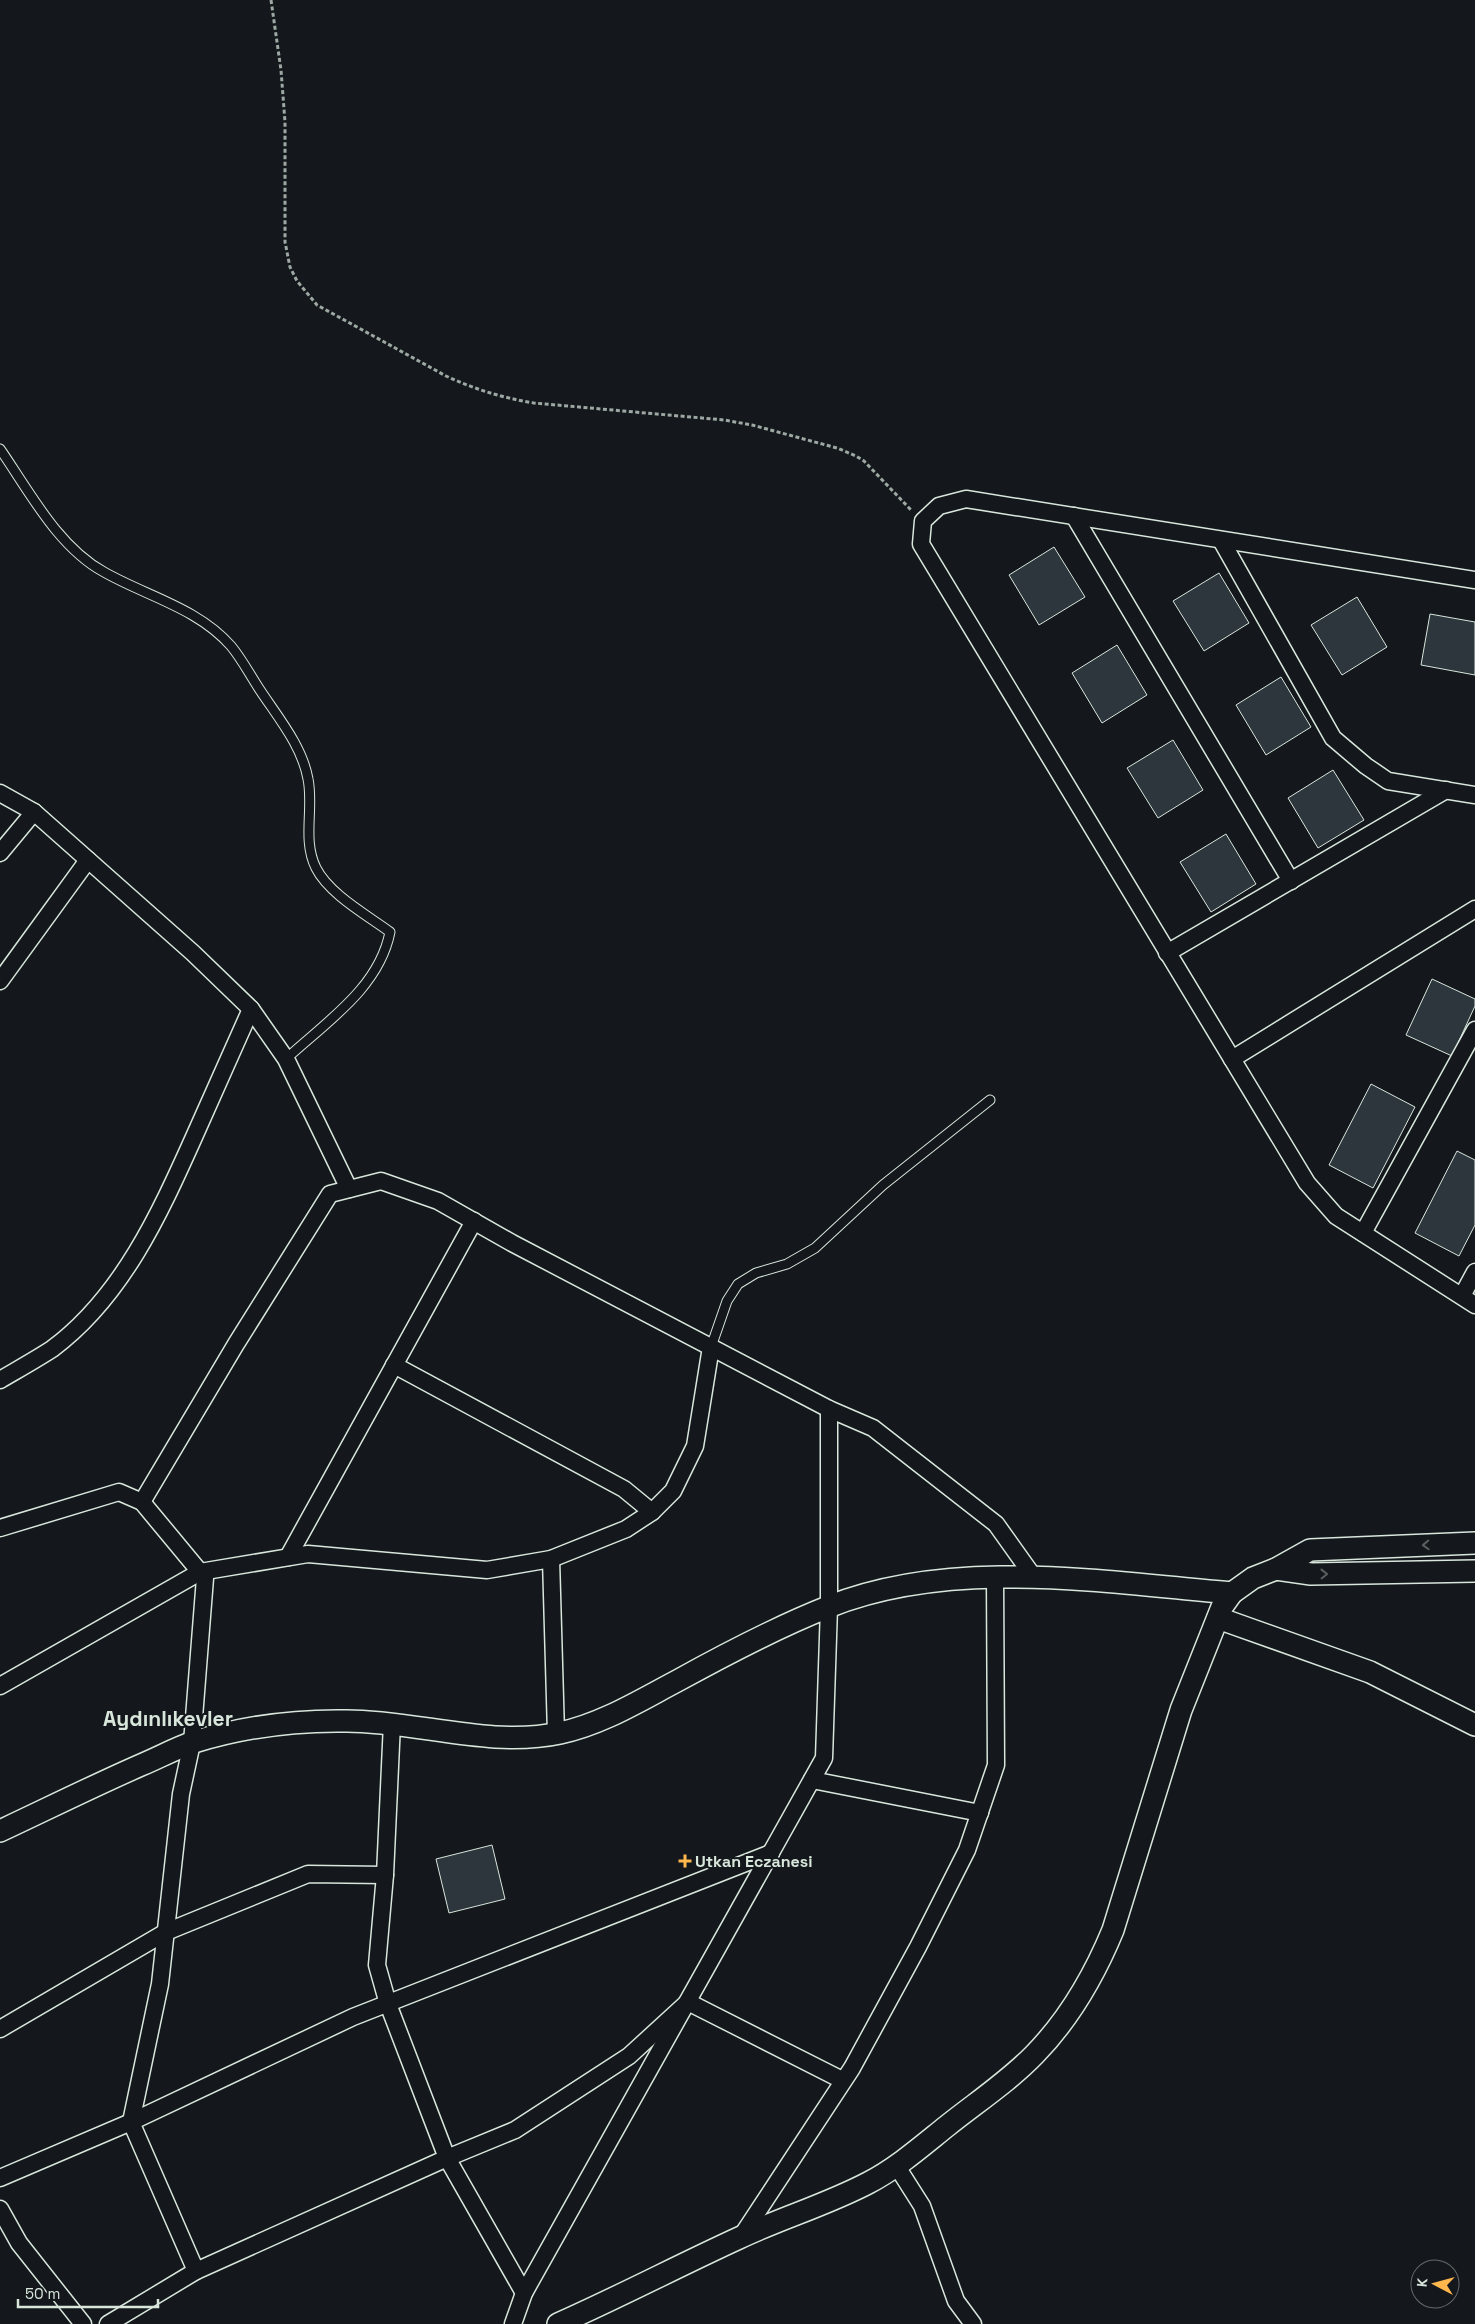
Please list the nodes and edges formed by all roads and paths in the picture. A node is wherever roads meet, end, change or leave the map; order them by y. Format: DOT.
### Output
graph roads {
  1 [pos="271,0"];
  2 [pos="0,449"];
  3 [pos="1074,516"];
  4 [pos="923,521"];
  5 [pos="1221,540"];
  6 [pos="1475,580"];
  7 [pos="1446,790"];
  8 [pos="0,793"];
  9 [pos="1475,795"];
  10 [pos="34,812"];
  11 [pos="0,853"];
  12 [pos="88,860"];
  13 [pos="1291,881"];
  14 [pos="1475,909"];
  15 [pos="1168,953"];
  16 [pos="0,981"];
  17 [pos="251,1009"];
  18 [pos="1475,1030"];
  19 [pos="286,1059"];
  20 [pos="1232,1059"];
  21 [pos="990,1100"];
  22 [pos="349,1189"];
  23 [pos="474,1221"];
  24 [pos="1363,1233"];
  25 [pos="1475,1272"];
  26 [pos="1472,1302"];
  27 [pos="711,1347"];
  28 [pos="394,1365"];
  29 [pos="0,1380"];
  30 [pos="829,1409"];
  31 [pos="142,1502"];
  32 [pos="652,1512"];
  33 [pos="0,1528"];
  34 [pos="1475,1543"];
  35 [pos="288,1557"];
  36 [pos="551,1559"];
  37 [pos="1276,1569"];
  38 [pos="1475,1571"];
  39 [pos="200,1572"];
  40 [pos="1033,1576"];
  41 [pos="995,1577"];
  42 [pos="1232,1593"];
  43 [pos="829,1607"];
  44 [pos="1218,1618"];
  45 [pos="0,1686"];
  46 [pos="392,1723"];
  47 [pos="1475,1725"];
  48 [pos="556,1734"];
  49 [pos="192,1743"];
  50 [pos="812,1780"];
  51 [pos="980,1813"];
  52 [pos="0,1831"];
  53 [pos="771,1853"];
  54 [pos="385,1875"];
  55 [pos="166,1932"];
  56 [pos="688,2002"];
  57 [pos="388,2004"];
  58 [pos="0,2029"];
  59 [pos="842,2080"];
  60 [pos="131,2122"];
  61 [pos="447,2158"];
  62 [pos="896,2166"];
  63 [pos="0,2178"];
  64 [pos="0,2209"];
  65 [pos="741,2237"];
  66 [pos="196,2271"];
  67 [pos="524,2293"];
  68 [pos="83,2324"];
  69 [pos="108,2324"];
  70 [pos="513,2324"];
  71 [pos="558,2324"];
  72 [pos="973,2324"];
  1 -- 4 [label="path"];
  2 -- 19 [label="lane"];
  3 -- 4 [label="street"];
  3 -- 5 [label="street"];
  3 -- 13 [label="street"];
  4 -- 15 [label="street"];
  5 -- 6 [label="street"];
  5 -- 7 [label="street"];
  7 -- 9 [label="street"];
  7 -- 13 [label="street"];
  8 -- 10 [label="street"];
  10 -- 11 [label="street"];
  10 -- 12 [label="street"];
  12 -- 16 [label="street"];
  12 -- 17 [label="street"];
  13 -- 15 [label="street"];
  14 -- 20 [label="street"];
  15 -- 20 [label="street"];
  17 -- 19 [label="street"];
  17 -- 29 [label="street"];
  18 -- 24 [label="street"];
  19 -- 22 [label="street"];
  20 -- 24 [label="street"];
  21 -- 27 [label="lane"];
  22 -- 23 [label="street"];
  22 -- 31 [label="street"];
  23 -- 27 [label="street"];
  23 -- 28 [label="street"];
  24 -- 26 [label="street"];
  25 -- 26 [label="street"];
  27 -- 30 [label="street"];
  27 -- 32 [label="street"];
  28 -- 32 [label="street"];
  28 -- 35 [label="street"];
  30 -- 40 [label="street"];
  30 -- 43 [label="street"];
  31 -- 33 [label="street"];
  31 -- 39 [label="street"];
  32 -- 36 [label="street"];
  34 -- 37 [label="street, one-way"];
  35 -- 36 [label="street"];
  35 -- 39 [label="street"];
  36 -- 48 [label="street"];
  37 -- 38 [label="street, one-way"];
  37 -- 42 [label="street"];
  39 -- 45 [label="street"];
  39 -- 49 [label="street"];
  40 -- 41 [label="street"];
  40 -- 42 [label="street"];
  41 -- 43 [label="street"];
  41 -- 51 [label="street"];
  42 -- 44 [label="street"];
  43 -- 48 [label="street"];
  43 -- 50 [label="street"];
  44 -- 47 [label="street"];
  44 -- 62 [label="street"];
  46 -- 48 [label="street"];
  46 -- 49 [label="street"];
  46 -- 54 [label="street"];
  49 -- 52 [label="street"];
  49 -- 55 [label="street"];
  50 -- 51 [label="street"];
  50 -- 53 [label="street"];
  51 -- 59 [label="street"];
  53 -- 56 [label="street"];
  53 -- 57 [label="street"];
  54 -- 55 [label="street"];
  54 -- 57 [label="street"];
  55 -- 58 [label="street"];
  55 -- 60 [label="street"];
  56 -- 59 [label="street"];
  56 -- 61 [label="street"];
  56 -- 67 [label="street"];
  57 -- 60 [label="street"];
  57 -- 61 [label="street"];
  59 -- 65 [label="street"];
  60 -- 63 [label="street"];
  60 -- 66 [label="street"];
  61 -- 66 [label="street"];
  61 -- 67 [label="street"];
  62 -- 65 [label="street"];
  62 -- 72 [label="street"];
  64 -- 68 [label="street"];
  65 -- 71 [label="street"];
  66 -- 69 [label="street"];
  67 -- 70 [label="street"];
}
